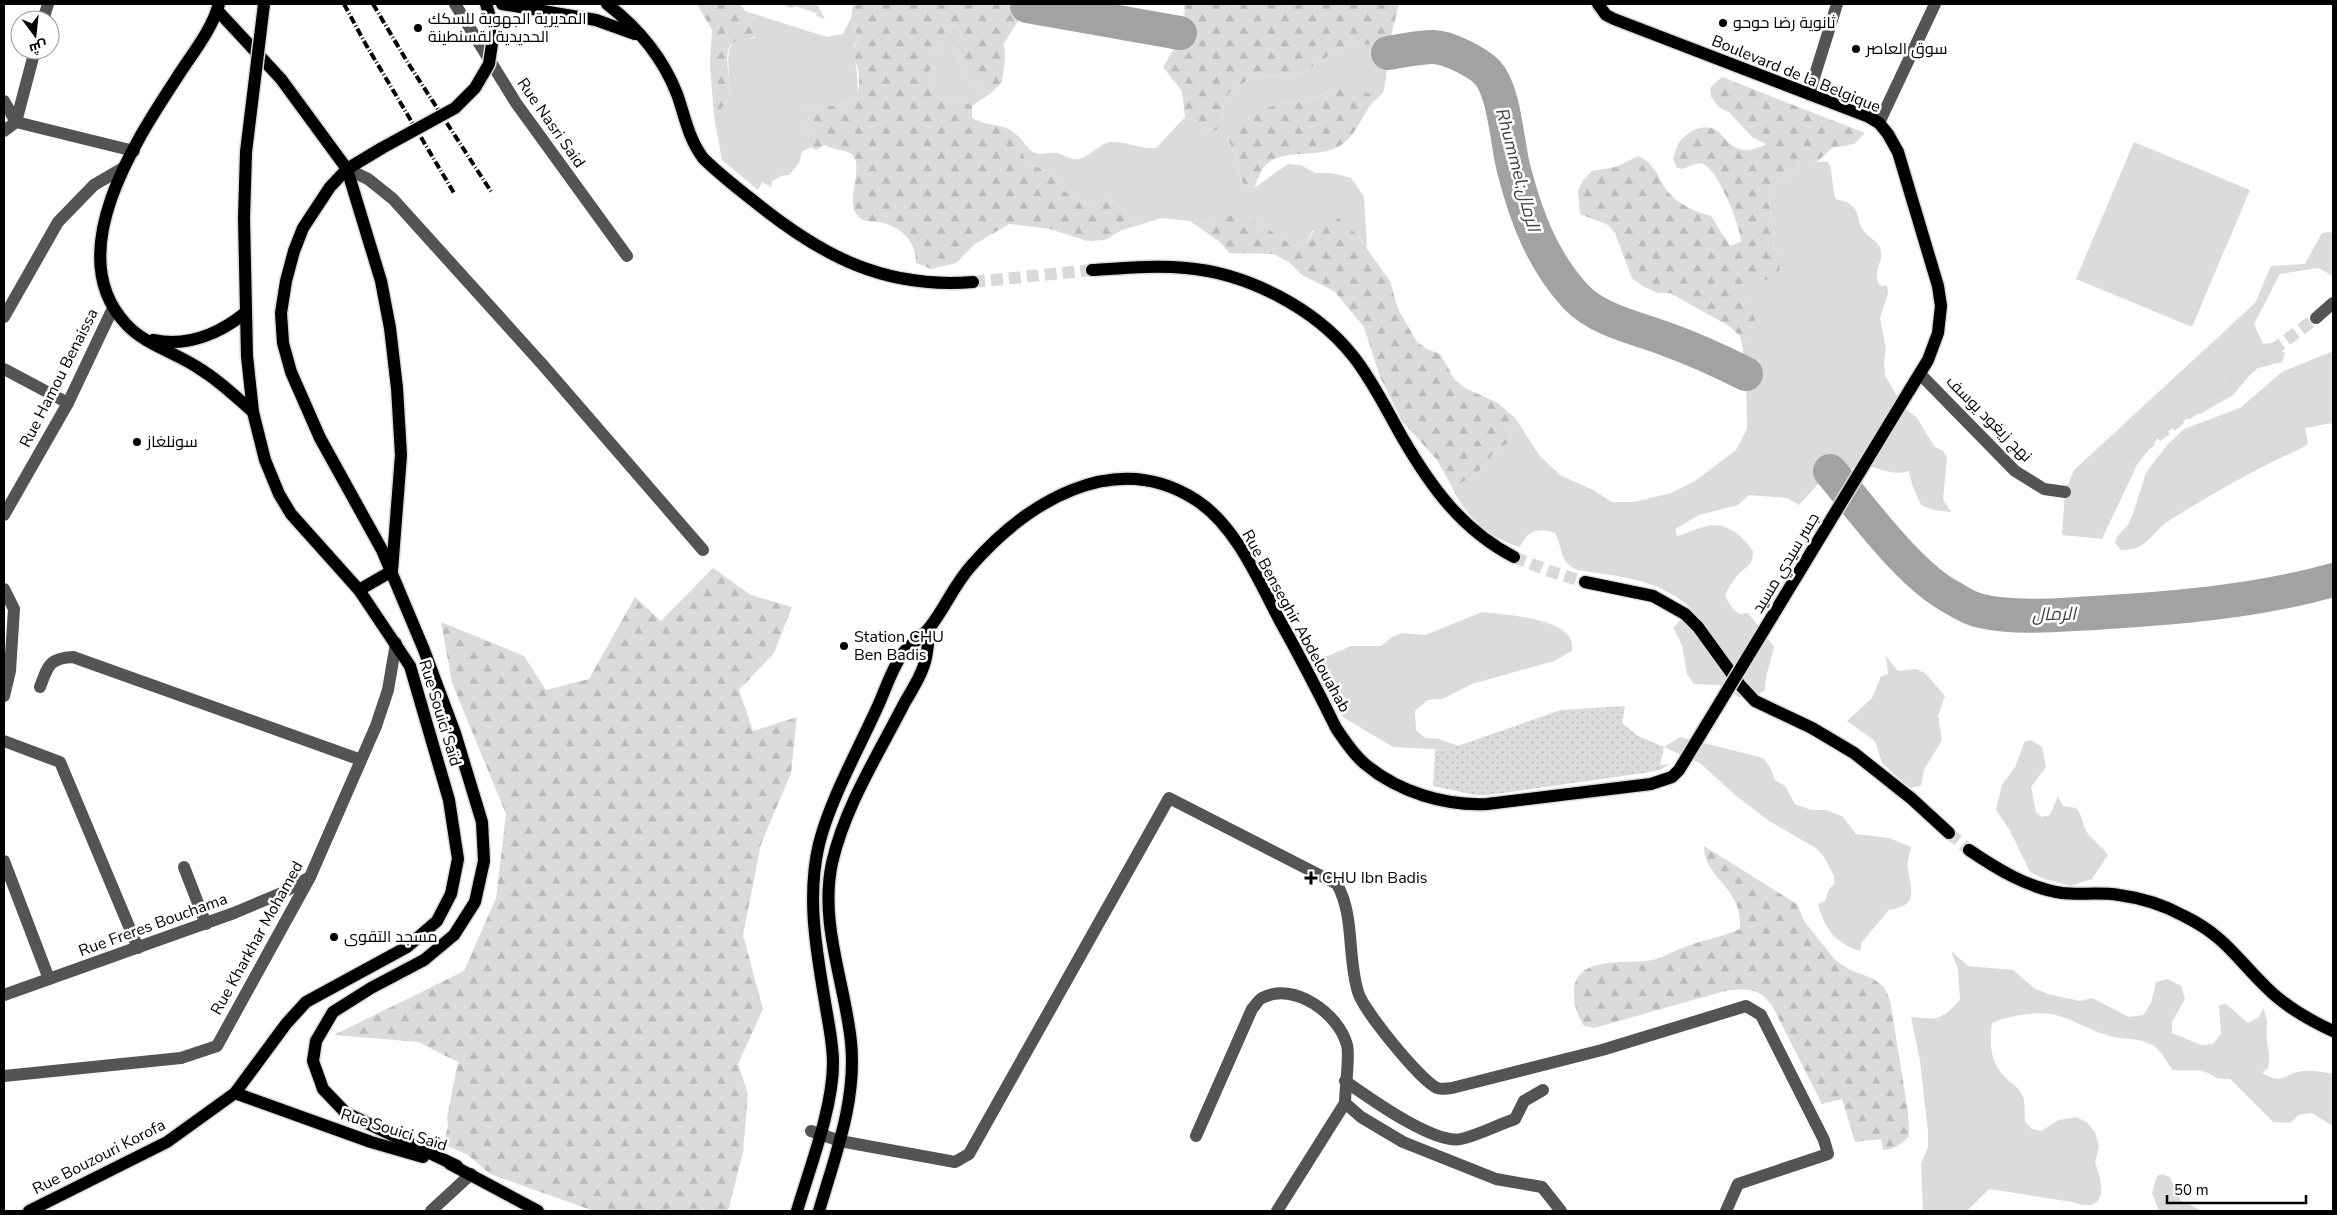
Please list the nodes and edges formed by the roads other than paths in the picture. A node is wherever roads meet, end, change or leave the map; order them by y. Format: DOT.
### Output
graph roads {
  1 [pos="264,4"];
  2 [pos="455,4"];
  3 [pos="486,4"];
  4 [pos="505,4"];
  5 [pos="607,4"];
  6 [pos="1598,4"];
  7 [pos="1837,4"];
  8 [pos="1935,4"];
  9 [pos="218,7"];
  10 [pos="646,41"];
  11 [pos="32,60"];
  12 [pos="1809,94"];
  13 [pos="4,101"];
  14 [pos="16,122"];
  15 [pos="1879,123"];
  16 [pos="4,131"];
  17 [pos="134,150"];
  18 [pos="124,168"];
  19 [pos="347,169"];
  20 [pos="627,256"];
  21 [pos="1092,270"];
  22 [pos="973,282"];
  23 [pos="2333,303"];
  24 [pos="114,308"];
  25 [pos="245,313"];
  26 [pos="4,317"];
  27 [pos="2316,318"];
  28 [pos="141,337"];
  29 [pos="4,369"];
  30 [pos="1920,374"];
  31 [pos="68,403"];
  32 [pos="253,412"];
  33 [pos="2065,492"];
  34 [pos="4,515"];
  35 [pos="703,550"];
  36 [pos="1514,557"];
  37 [pos="392,571"];
  38 [pos="1585,582"];
  39 [pos="4,589"];
  40 [pos="360,590"];
  41 [pos="930,628"];
  42 [pos="396,643"];
  43 [pos="40,687"];
  44 [pos="4,696"];
  45 [pos="4,741"];
  46 [pos="361,760"];
  47 [pos="1679,770"];
  48 [pos="1949,833"];
  49 [pos="1969,850"];
  50 [pos="4,861"];
  51 [pos="184,867"];
  52 [pos="310,877"];
  53 [pos="206,924"];
  54 [pos="138,948"];
  55 [pos="49,979"];
  56 [pos="4,995"];
  57 [pos="286,1024"];
  58 [pos="2333,1032"];
  59 [pos="4,1076"];
  60 [pos="1345,1081"];
  61 [pos="1543,1090"];
  62 [pos="235,1093"];
  63 [pos="1345,1103"];
  64 [pos="815,1132"];
  65 [pos="1196,1136"];
  66 [pos="840,1141"];
  67 [pos="457,1166"];
  68 [pos="471,1174"];
  69 [pos="29,1211"];
  70 [pos="431,1211"];
  71 [pos="538,1211"];
  72 [pos="797,1211"];
  73 [pos="819,1211"];
  74 [pos="1277,1211"];
  75 [pos="1561,1211"];
  76 [pos="1726,1211"];
  1 -- 25 [label="main road, Rue Souici Saïd, bridge"];
  2 -- 20 [label="street, Rue Nasri Said"];
  3 -- 19 [label="main road, bridge"];
  4 -- 10 [label="main road"];
  5 -- 10 [label="main road"];
  6 -- 12 [label="main road, Boulevard de la Belgique"];
  7 -- 12 [label="street"];
  8 -- 15 [label="street"];
  9 -- 17 [label="main road"];
  9 -- 19 [label="main road"];
  10 -- 22 [label="main road"];
  11 -- 14 [label="street"];
  12 -- 15 [label="main road, Boulevard de la Belgique"];
  13 -- 14 [label="street"];
  14 -- 16 [label="street"];
  14 -- 17 [label="street"];
  15 -- 30 [label="main road, Boulevard de la Belgique"];
  17 -- 18 [label="main road"];
  18 -- 24 [label="main road"];
  18 -- 26 [label="street"];
  19 -- 35 [label="street"];
  19 -- 37 [label="main road"];
  19 -- 37 [label="main road"];
  21 -- 36 [label="main road"];
  23 -- 27 [label="street"];
  24 -- 28 [label="main road"];
  24 -- 31 [label="street, Rue Hamou Benaissa"];
  25 -- 28 [label="main road"];
  25 -- 32 [label="main road, Rue Souici Saïd"];
  28 -- 32 [label="main road"];
  29 -- 31 [label="street"];
  30 -- 33 [label="street, نهج زيغود يوسف"];
  30 -- 47 [label="main road, جسر سيدي مسيد, bridge"];
  31 -- 34 [label="street, Rue Hamou Benaissa"];
  32 -- 40 [label="main road, Rue Souici Saïd"];
  37 -- 40 [label="main road"];
  37 -- 67 [label="main road"];
  38 -- 48 [label="main road"];
  39 -- 44 [label="street"];
  40 -- 42 [label="main road, Rue Souici Saïd"];
  41 -- 47 [label="main road, Rue Benseghir Abdelouahab"];
  41 -- 64 [label="main road, Rue Benseghir Abdelouahab"];
  41 -- 66 [label="main road, Rue Benseghir Abdelouahab"];
  42 -- 46 [label="street, Rue Kharkhar Mohamed"];
  42 -- 57 [label="main road, Rue Souici Saïd"];
  43 -- 46 [label="street"];
  45 -- 54 [label="street"];
  46 -- 52 [label="street, Rue Kharkhar Mohamed"];
  49 -- 58 [label="main road"];
  50 -- 55 [label="street"];
  51 -- 53 [label="street"];
  52 -- 53 [label="street, Rue Freres Bouchama"];
  52 -- 59 [label="street, Rue Kharkhar Mohamed"];
  53 -- 54 [label="street, Rue Freres Bouchama"];
  54 -- 55 [label="street, Rue Freres Bouchama"];
  55 -- 56 [label="street, Rue Freres Bouchama"];
  57 -- 62 [label="main road, Rue Bouzouri Korofa"];
  60 -- 61 [label="street"];
  60 -- 63 [label="street"];
  60 -- 65 [label="street"];
  62 -- 67 [label="main road, Rue Souici Saïd"];
  62 -- 69 [label="main road, Rue Bouzouri Korofa"];
  63 -- 74 [label="street"];
  63 -- 75 [label="street"];
  64 -- 66 [label="street"];
  64 -- 72 [label="main road, Rue Benseghir Abdelouahab"];
  66 -- 73 [label="main road, Rue Benseghir Abdelouahab"];
  66 -- 76 [label="street"];
  67 -- 68 [label="main road, Rue Souici Saïd"];
  68 -- 70 [label="street"];
  68 -- 71 [label="main road, Rue Souici Saïd"];
}
